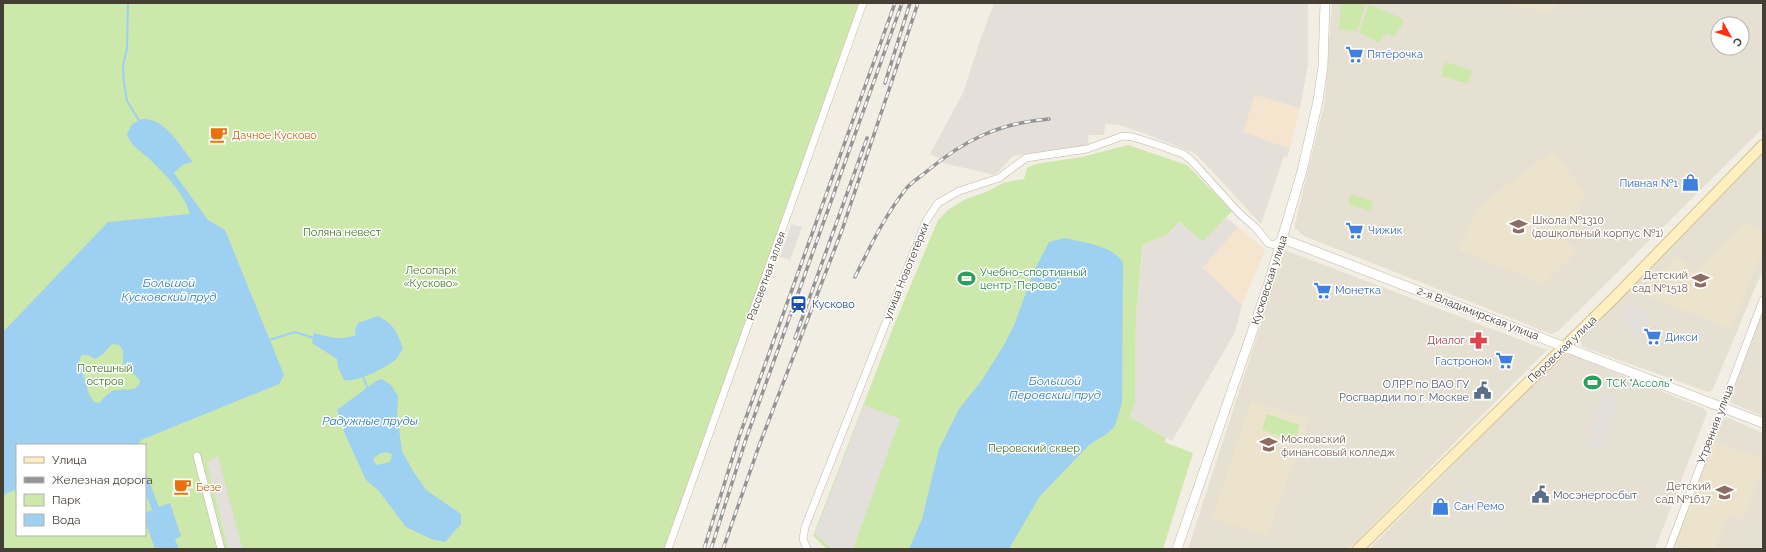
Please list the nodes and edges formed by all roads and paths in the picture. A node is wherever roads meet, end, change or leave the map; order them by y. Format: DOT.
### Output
graph roads {
  1 [pos="863,3"];
  2 [pos="1325,3"];
  3 [pos="1763,146"];
  4 [pos="1283,239"];
  5 [pos="1763,300"];
  6 [pos="1564,346"];
  7 [pos="1721,408"];
  8 [pos="1763,423"];
  9 [pos="197,456"];
  10 [pos="221,549"];
  11 [pos="668,549"];
  12 [pos="807,549"];
  13 [pos="1177,549"];
  14 [pos="1358,549"];
  15 [pos="1669,549"];
  1 -- 11 [label="street, Рассветная аллея"];
  2 -- 4 [label="street, Кусковская улица"];
  3 -- 6 [label="main road, Перовская улица"];
  4 -- 6 [label="street, 2-я Владимирская улица"];
  4 -- 12 [label="street, улица Новотетёрки"];
  4 -- 13 [label="street, Кусковская улица"];
  5 -- 7 [label="street, Утренняя улица"];
  6 -- 7 [label="street, 2-я Владимирская улица"];
  6 -- 14 [label="main road, Перовская улица"];
  7 -- 8 [label="street, 2-я Владимирская улица"];
  7 -- 15 [label="street, Утренняя улица"];
  9 -- 10 [label="street"];
}
